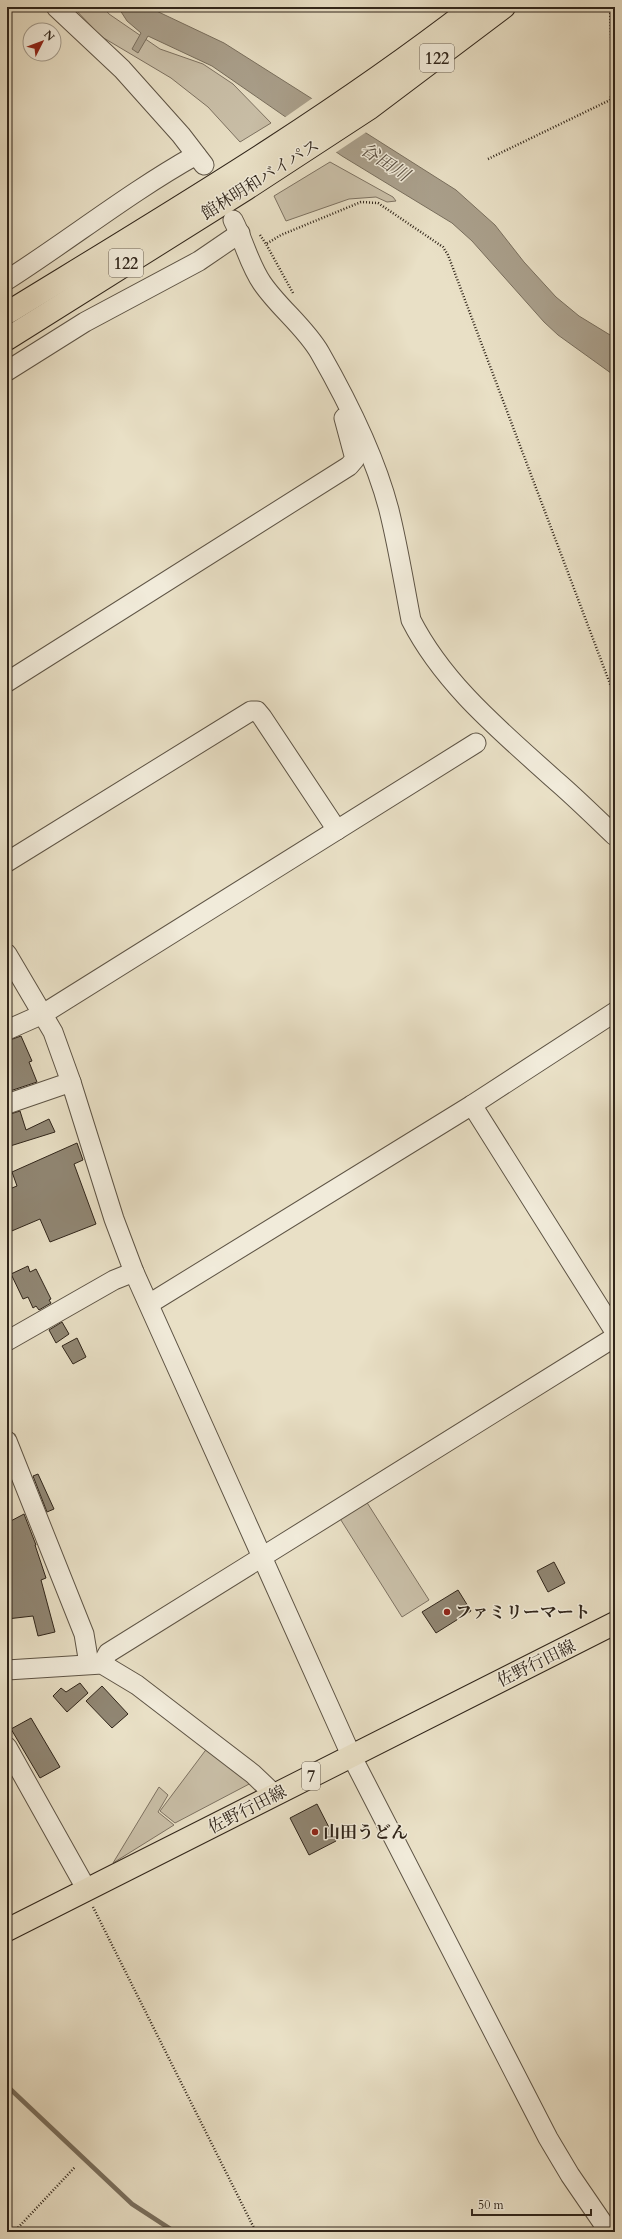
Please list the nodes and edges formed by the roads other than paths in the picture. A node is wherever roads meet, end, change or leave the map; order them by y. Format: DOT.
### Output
graph roads {
  1 [pos="56,7"];
  2 [pos="473,7"];
  3 [pos="504,7"];
  4 [pos="241,180"];
  5 [pos="7,280"];
  6 [pos="7,313"];
  7 [pos="7,338"];
  8 [pos="7,371"];
  9 [pos="336,384"];
  10 [pos="7,682"];
  11 [pos="476,743"];
  12 [pos="337,830"];
  13 [pos="615,836"];
  14 [pos="7,862"];
  15 [pos="7,954"];
  16 [pos="615,1012"];
  17 [pos="43,1014"];
  18 [pos="7,1030"];
  19 [pos="71,1082"];
  20 [pos="7,1104"];
  21 [pos="472,1105"];
  22 [pos="134,1272"];
  23 [pos="149,1304"];
  24 [pos="615,1332"];
  25 [pos="615,1337"];
  26 [pos="7,1341"];
  27 [pos="7,1442"];
  28 [pos="11,1461"];
  29 [pos="262,1557"];
  30 [pos="615,1623"];
  31 [pos="95,1664"];
  32 [pos="7,1670"];
  33 [pos="7,1748"];
  34 [pos="351,1755"];
  35 [pos="275,1795"];
  36 [pos="85,1891"];
  37 [pos="7,1930"];
  38 [pos="609,2232"];
  1 -- 5 [label="street"];
  2 -- 4 [label="main road, 館林明和バイパス / 122"];
  3 -- 4 [label="main road, 館林明和バイパス / 122"];
  4 -- 6 [label="main road, 館林明和バイパス / 122"];
  4 -- 7 [label="main road, 館林明和バイパス / 122"];
  8 -- 9 [label="street"];
  9 -- 10 [label="street"];
  9 -- 13 [label="street"];
  11 -- 12 [label="street"];
  12 -- 14 [label="street"];
  12 -- 17 [label="street"];
  15 -- 17 [label="street"];
  16 -- 21 [label="street"];
  17 -- 18 [label="street"];
  17 -- 19 [label="street"];
  19 -- 20 [label="street"];
  19 -- 22 [label="street"];
  21 -- 23 [label="street"];
  21 -- 24 [label="street"];
  22 -- 23 [label="street"];
  22 -- 26 [label="street"];
  23 -- 29 [label="street"];
  25 -- 29 [label="street"];
  27 -- 28 [label="street"];
  28 -- 31 [label="street"];
  29 -- 31 [label="street"];
  29 -- 34 [label="street"];
  30 -- 34 [label="main road, 佐野行田線 / 7"];
  31 -- 32 [label="street"];
  31 -- 35 [label="street"];
  33 -- 36 [label="street"];
  34 -- 35 [label="main road, 佐野行田線 / 7"];
  34 -- 38 [label="street"];
  35 -- 36 [label="main road, 佐野行田線 / 7"];
  36 -- 37 [label="main road, 佐野行田線 / 7"];
}
